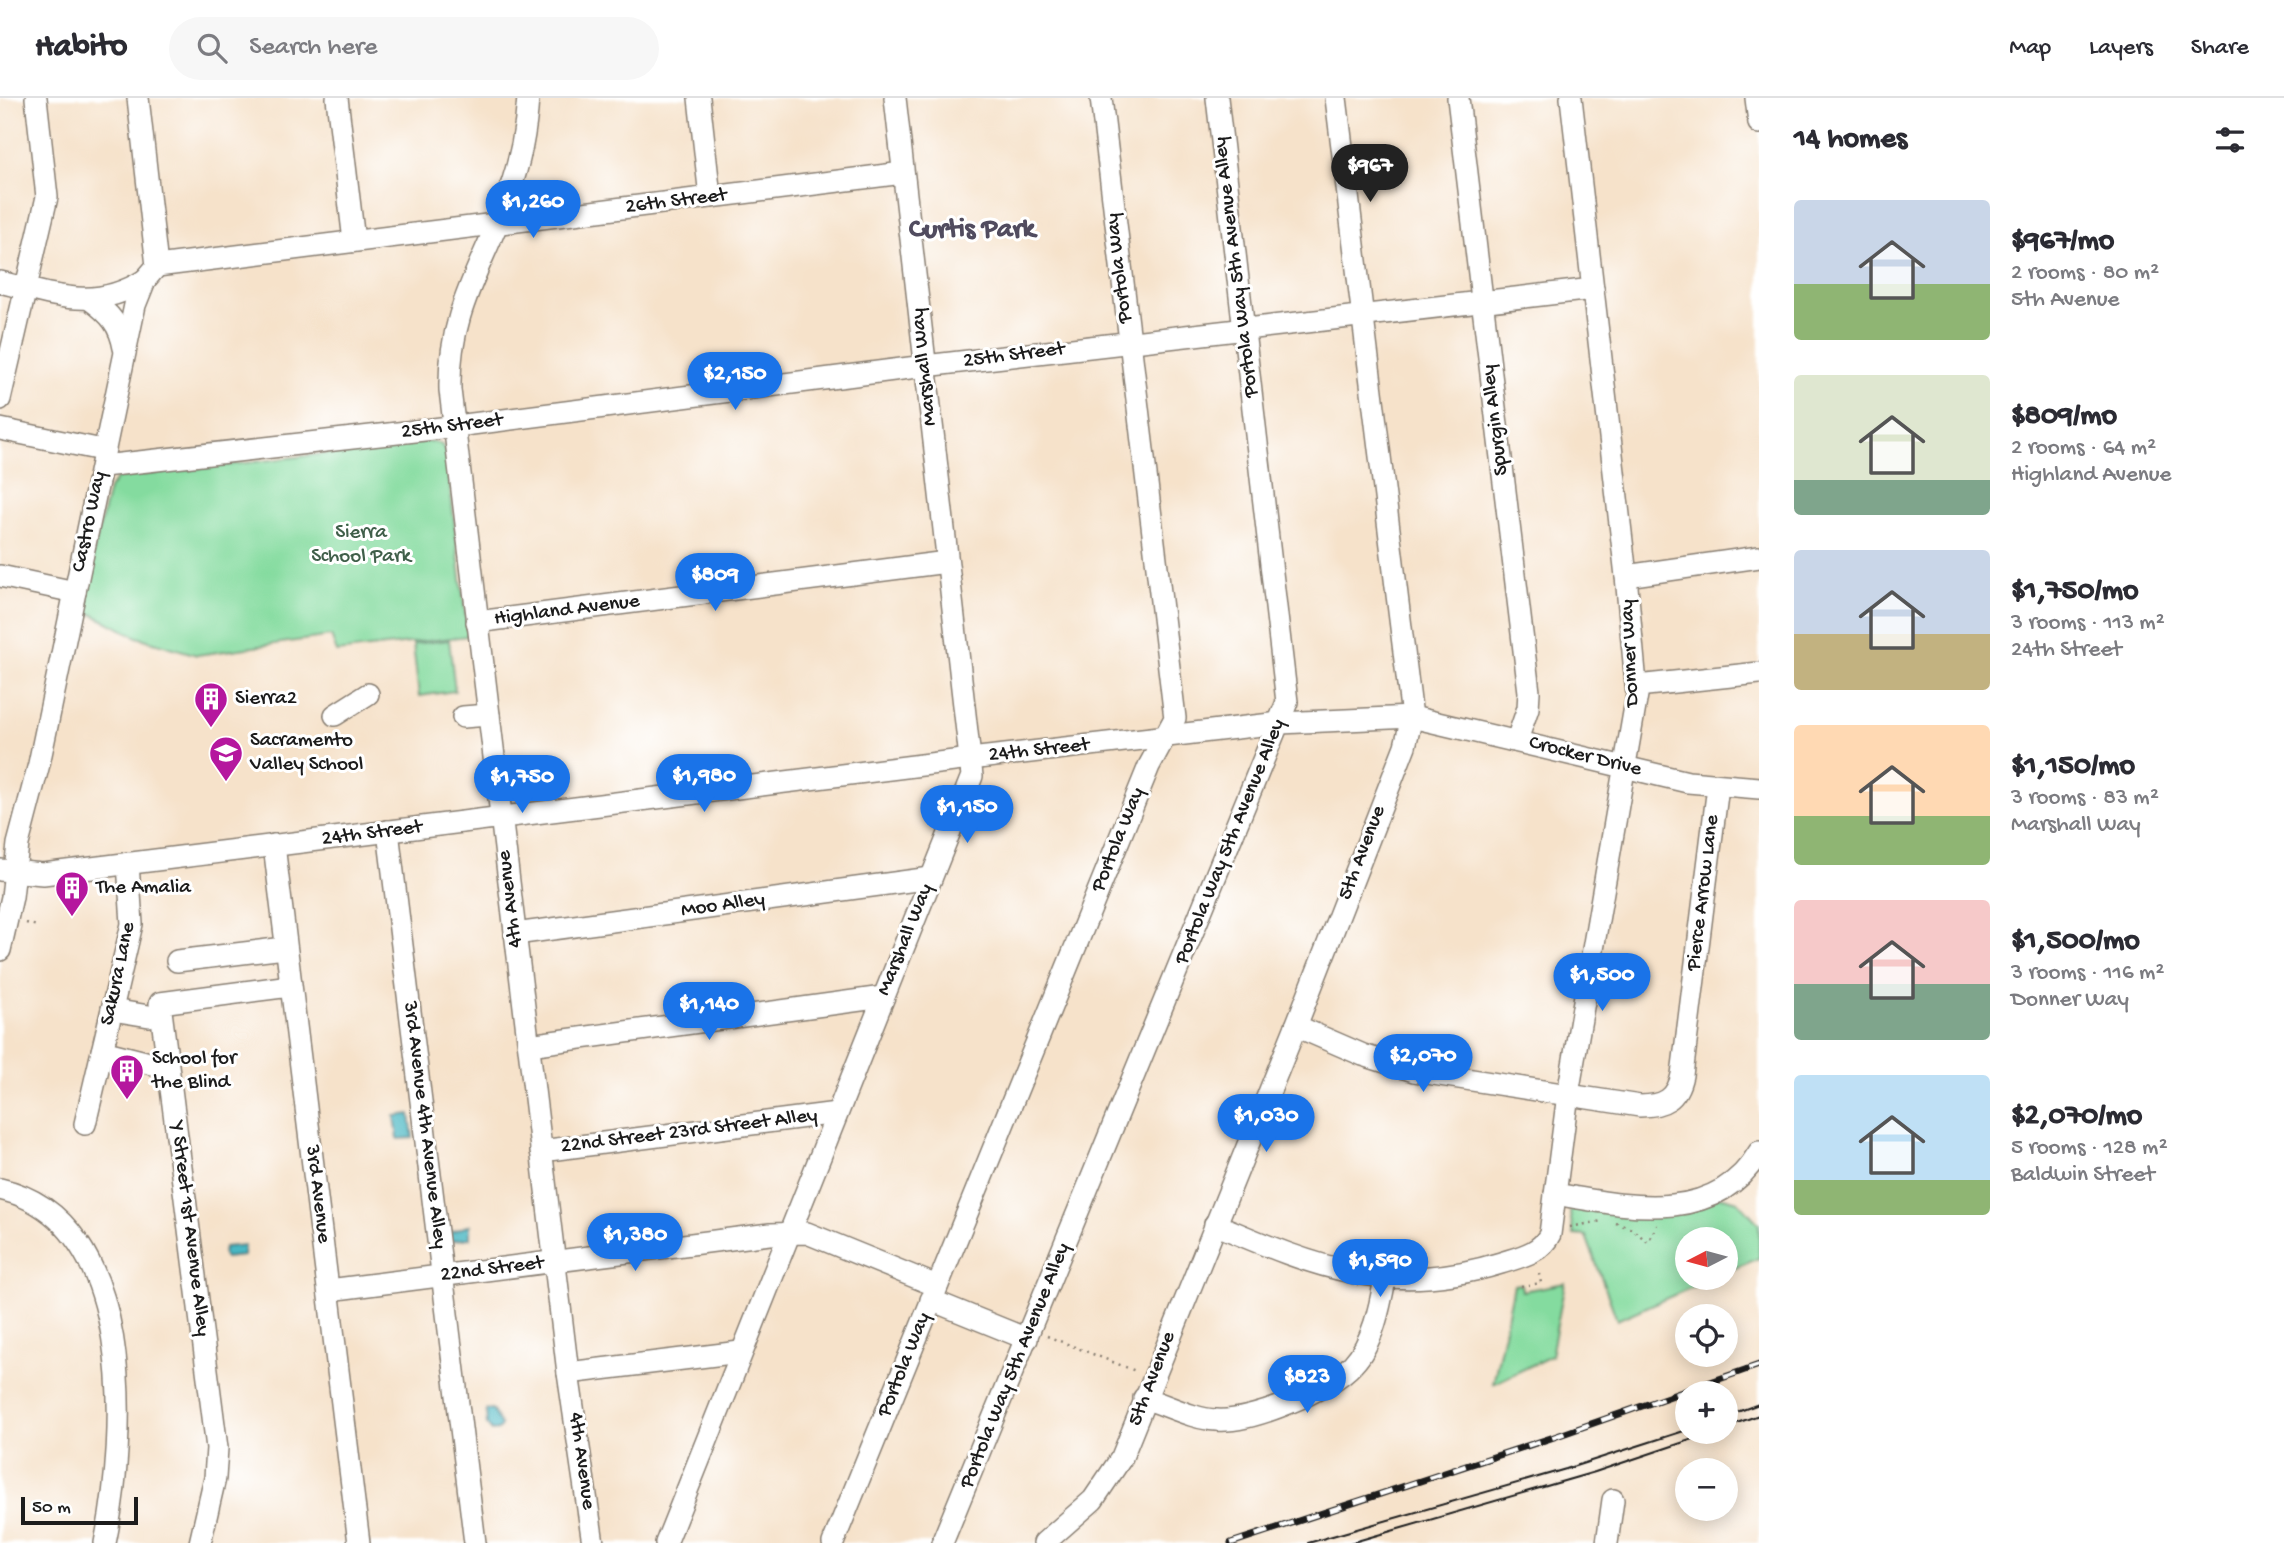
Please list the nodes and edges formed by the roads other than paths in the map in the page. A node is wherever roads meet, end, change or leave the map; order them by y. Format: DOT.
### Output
graph roads {
  1 [pos="36,98"];
  2 [pos="138,98"];
  3 [pos="337,98"];
  4 [pos="528,98"];
  5 [pos="699,98"];
  6 [pos="895,98"];
  7 [pos="1101,98"];
  8 [pos="1217,98"];
  9 [pos="1336,98"];
  10 [pos="1458,98"];
  11 [pos="1571,98"];
  12 [pos="1756,98"];
  13 [pos="1759,123"];
  14 [pos="903,173"];
  15 [pos="710,197"];
  16 [pos="497,224"];
  17 [pos="354,241"];
  18 [pos="151,273"];
  19 [pos="0,282"];
  20 [pos="26,288"];
  21 [pos="1593,289"];
  22 [pos="91,300"];
  23 [pos="1482,302"];
  24 [pos="1363,315"];
  25 [pos="1244,329"];
  26 [pos="1129,342"];
  27 [pos="125,355"];
  28 [pos="925,366"];
  29 [pos="0,398"];
  30 [pos="453,427"];
  31 [pos="0,429"];
  32 [pos="102,458"];
  33 [pos="1759,557"];
  34 [pos="947,562"];
  35 [pos="0,576"];
  36 [pos="1626,576"];
  37 [pos="75,592"];
  38 [pos="477,622"];
  39 [pos="1759,673"];
  40 [pos="1637,686"];
  41 [pos="368,694"];
  42 [pos="335,715"];
  43 [pos="489,716"];
  44 [pos="463,717"];
  45 [pos="1412,717"];
  46 [pos="1280,723"];
  47 [pos="1163,738"];
  48 [pos="1517,740"];
  49 [pos="970,759"];
  50 [pos="1624,768"];
  51 [pos="1718,786"];
  52 [pos="1759,788"];
  53 [pos="501,818"];
  54 [pos="388,831"];
  55 [pos="274,845"];
  56 [pos="128,863"];
  57 [pos="8,872"];
  58 [pos="931,878"];
  59 [pos="515,934"];
  60 [pos="285,948"];
  61 [pos="0,950"];
  62 [pos="177,961"];
  63 [pos="290,985"];
  64 [pos="883,998"];
  65 [pos="112,1010"];
  66 [pos="149,1016"];
  67 [pos="1296,1026"];
  68 [pos="529,1045"];
  69 [pos="102,1051"];
  70 [pos="157,1065"];
  71 [pos="1567,1094"];
  72 [pos="836,1113"];
  73 [pos="85,1124"];
  74 [pos="541,1151"];
  75 [pos="1759,1152"];
  76 [pos="0,1189"];
  77 [pos="1555,1194"];
  78 [pos="1215,1224"];
  79 [pos="788,1234"];
  80 [pos="556,1262"];
  81 [pos="443,1276"];
  82 [pos="1385,1279"];
  83 [pos="329,1290"];
  84 [pos="934,1293"];
  85 [pos="1029,1335"];
  86 [pos="740,1352"];
  87 [pos="568,1373"];
  88 [pos="1144,1398"];
  89 [pos="1613,1500"];
  90 [pos="105,1543"];
  91 [pos="200,1543"];
  92 [pos="359,1543"];
  93 [pos="475,1543"];
  94 [pos="593,1543"];
  95 [pos="666,1543"];
  96 [pos="832,1543"];
  97 [pos="942,1543"];
  98 [pos="1044,1543"];
  99 [pos="1607,1543"];
  1 -- 20 [label="street"];
  2 -- 18 [label="street, Castro Way"];
  3 -- 17 [label="street"];
  4 -- 16 [label="street, 4th Avenue"];
  5 -- 15 [label="street"];
  6 -- 14 [label="street, Marshall Way"];
  7 -- 26 [label="street, Portola Way"];
  8 -- 25 [label="street, Portola Way 5th Avenue Alley"];
  9 -- 24 [label="street, 5th Avenue"];
  10 -- 23 [label="street, Spurgin Alley"];
  11 -- 21 [label="street, Donner Way"];
  12 -- 13 [label="street"];
  14 -- 15 [label="street, 26th Street"];
  14 -- 28 [label="street, Marshall Way"];
  15 -- 16 [label="street, 26th Street"];
  16 -- 17 [label="street, 26th Street"];
  16 -- 30 [label="street, 4th Avenue"];
  17 -- 18 [label="street, 26th Street"];
  18 -- 22 [label="street, 26th Street"];
  18 -- 27 [label="street, Castro Way"];
  19 -- 20 [label="street, 26th Street"];
  20 -- 22 [label="street, 26th Street"];
  20 -- 29 [label="street"];
  21 -- 23 [label="street, 25th Street"];
  21 -- 36 [label="street, Donner Way"];
  22 -- 27 [label="street"];
  23 -- 24 [label="street, 25th Street"];
  23 -- 48 [label="street, Spurgin Alley"];
  24 -- 25 [label="street, 25th Street"];
  24 -- 45 [label="street, 5th Avenue"];
  25 -- 26 [label="street, 25th Street"];
  25 -- 46 [label="street, Portola Way 5th Avenue Alley"];
  26 -- 28 [label="street, 25th Street"];
  26 -- 47 [label="street, Portola Way"];
  27 -- 32 [label="street, Castro Way"];
  28 -- 30 [label="street, 25th Street"];
  28 -- 34 [label="street, Marshall Way"];
  30 -- 32 [label="street, 25th Street"];
  30 -- 38 [label="street, 4th Avenue"];
  31 -- 32 [label="street, 25th Street"];
  32 -- 37 [label="street, Castro Way"];
  33 -- 36 [label="street"];
  34 -- 38 [label="street, Highland Avenue"];
  34 -- 49 [label="street, Marshall Way"];
  35 -- 37 [label="street"];
  36 -- 40 [label="street, Donner Way"];
  37 -- 57 [label="street, Castro Way"];
  38 -- 43 [label="street, 4th Avenue"];
  39 -- 40 [label="street"];
  40 -- 50 [label="street, Donner Way"];
  41 -- 42 [label="street"];
  43 -- 44 [label="street"];
  43 -- 53 [label="street, 4th Avenue"];
  45 -- 46 [label="street, 24th Street"];
  45 -- 48 [label="street, Crocker Drive"];
  45 -- 67 [label="street, 5th Avenue"];
  46 -- 47 [label="street, 24th Street"];
  46 -- 85 [label="street, Portola Way 5th Avenue Alley"];
  47 -- 49 [label="street, 24th Street"];
  47 -- 84 [label="street, Portola Way"];
  48 -- 50 [label="street, Crocker Drive"];
  49 -- 53 [label="street, 24th Street"];
  49 -- 58 [label="street, Marshall Way"];
  50 -- 51 [label="street, Crocker Drive"];
  50 -- 71 [label="street, Donner Way"];
  51 -- 52 [label="street, Crocker Drive"];
  51 -- 71 [label="street, Pierce Arrow Lane"];
  53 -- 54 [label="street, 24th Street"];
  53 -- 59 [label="street, 4th Avenue"];
  54 -- 55 [label="street, 24th Street"];
  54 -- 81 [label="street, 3rd Avenue 4th Avenue Alley"];
  55 -- 56 [label="street, 24th Street"];
  55 -- 60 [label="street, 3rd Avenue"];
  56 -- 57 [label="street, 24th Street"];
  56 -- 65 [label="street, Sakura Lane"];
  57 -- 61 [label="street, Castro Way"];
  58 -- 59 [label="street, Moo Alley"];
  58 -- 64 [label="street, Marshall Way"];
  59 -- 68 [label="street, 4th Avenue"];
  60 -- 62 [label="street"];
  60 -- 63 [label="street, 3rd Avenue"];
  63 -- 83 [label="street, 3rd Avenue"];
  63 -- 91 [label="street, Y Street 1st Avenue Alley"];
  64 -- 68 [label="street"];
  64 -- 72 [label="street, Marshall Way"];
  65 -- 66 [label="street"];
  65 -- 69 [label="street, Sakura Lane"];
  67 -- 71 [label="street"];
  67 -- 78 [label="street, 5th Avenue"];
  68 -- 74 [label="street, 4th Avenue"];
  69 -- 70 [label="street"];
  69 -- 73 [label="street, Sakura Lane"];
  71 -- 77 [label="street, Donner Way"];
  72 -- 74 [label="street, 22nd Street 23rd Street Alley"];
  72 -- 79 [label="street, Marshall Way"];
  74 -- 80 [label="street, 4th Avenue"];
  75 -- 77 [label="street"];
  76 -- 90 [label="street"];
  77 -- 82 [label="street, Donner Way"];
  78 -- 82 [label="street"];
  78 -- 88 [label="street, 5th Avenue"];
  79 -- 80 [label="street, 22nd Street"];
  79 -- 84 [label="street, 22nd Street"];
  79 -- 86 [label="street, Marshall Way"];
  80 -- 81 [label="street, 22nd Street"];
  80 -- 87 [label="street, 4th Avenue"];
  81 -- 83 [label="street, 22nd Street"];
  81 -- 93 [label="street, 3rd Avenue 4th Avenue Alley"];
  82 -- 88 [label="street"];
  83 -- 92 [label="street, 3rd Avenue"];
  84 -- 85 [label="street, 22nd Street"];
  84 -- 96 [label="street, Portola Way"];
  85 -- 97 [label="street, Portola Way 5th Avenue Alley"];
  86 -- 87 [label="street"];
  86 -- 95 [label="street, Marshall Way"];
  87 -- 94 [label="street, 4th Avenue"];
  88 -- 98 [label="street, 5th Avenue"];
  89 -- 99 [label="street"];
}
